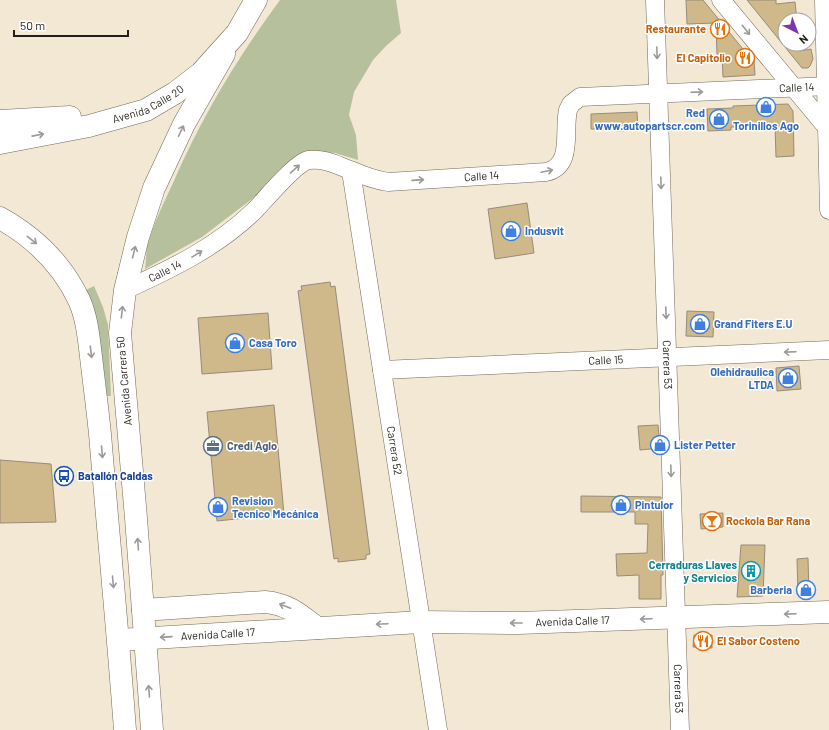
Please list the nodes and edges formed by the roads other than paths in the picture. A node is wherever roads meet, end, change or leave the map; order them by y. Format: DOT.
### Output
graph roads {
  1 [pos="250,0"];
  2 [pos="256,0"];
  3 [pos="655,0"];
  4 [pos="721,0"];
  5 [pos="824,0"];
  6 [pos="237,33"];
  7 [pos="827,86"];
  8 [pos="792,88"];
  9 [pos="658,93"];
  10 [pos="0,121"];
  11 [pos="828,129"];
  12 [pos="0,144"];
  13 [pos="351,171"];
  14 [pos="829,210"];
  15 [pos="0,218"];
  16 [pos="125,290"];
  17 [pos="829,350"];
  18 [pos="667,357"];
  19 [pos="382,370"];
  20 [pos="143,610"];
  21 [pos="829,612"];
  22 [pos="676,618"];
  23 [pos="421,622"];
  24 [pos="317,628"];
  25 [pos="145,639"];
  26 [pos="118,640"];
  27 [pos="125,730"];
  28 [pos="152,730"];
  29 [pos="438,730"];
  30 [pos="680,730"];
  1 -- 10 [label="main road, Avenida Calle 20"];
  2 -- 6 [label="main road, Avenida Calle 20"];
  3 -- 9 [label="street, Carrera 53, one-way"];
  4 -- 8 [label="street, one-way"];
  5 -- 7 [label="street"];
  12 -- 6 [label="main road, Avenida Calle 20, one-way"];
  16 -- 6 [label="main road, Avenida Carrera 50, one-way"];
  7 -- 8 [label="street, Calle 14"];
  7 -- 11 [label="street"];
  9 -- 8 [label="street, Calle 14, one-way"];
  8 -- 11 [label="street"];
  13 -- 9 [label="street, Calle 14, one-way"];
  9 -- 18 [label="street, Carrera 53, one-way"];
  11 -- 14 [label="street"];
  16 -- 13 [label="street, Calle 14, one-way"];
  13 -- 19 [label="street, Carrera 52"];
  15 -- 26 [label="main road, one-way"];
  20 -- 16 [label="main road, Avenida Carrera 50, one-way"];
  17 -- 18 [label="street, Calle 15, one-way"];
  18 -- 19 [label="street, Calle 15"];
  18 -- 22 [label="street, Carrera 53, one-way"];
  19 -- 23 [label="street, Carrera 52"];
  24 -- 20 [label="main road, one-way"];
  20 -- 25 [label="main road, Avenida Carrera 50"];
  21 -- 22 [label="main road, Avenida Calle 17, one-way"];
  22 -- 23 [label="main road, Avenida Calle 17, one-way"];
  22 -- 30 [label="street, Carrera 53"];
  23 -- 24 [label="main road, Avenida Calle 17, one-way"];
  23 -- 29 [label="street, Carrera 52"];
  24 -- 25 [label="main road, Avenida Calle 17, one-way"];
  25 -- 26 [label="main road, Avenida Calle 17"];
  28 -- 25 [label="main road, Avenida Carrera 50, one-way"];
  26 -- 27 [label="main road"];
}
